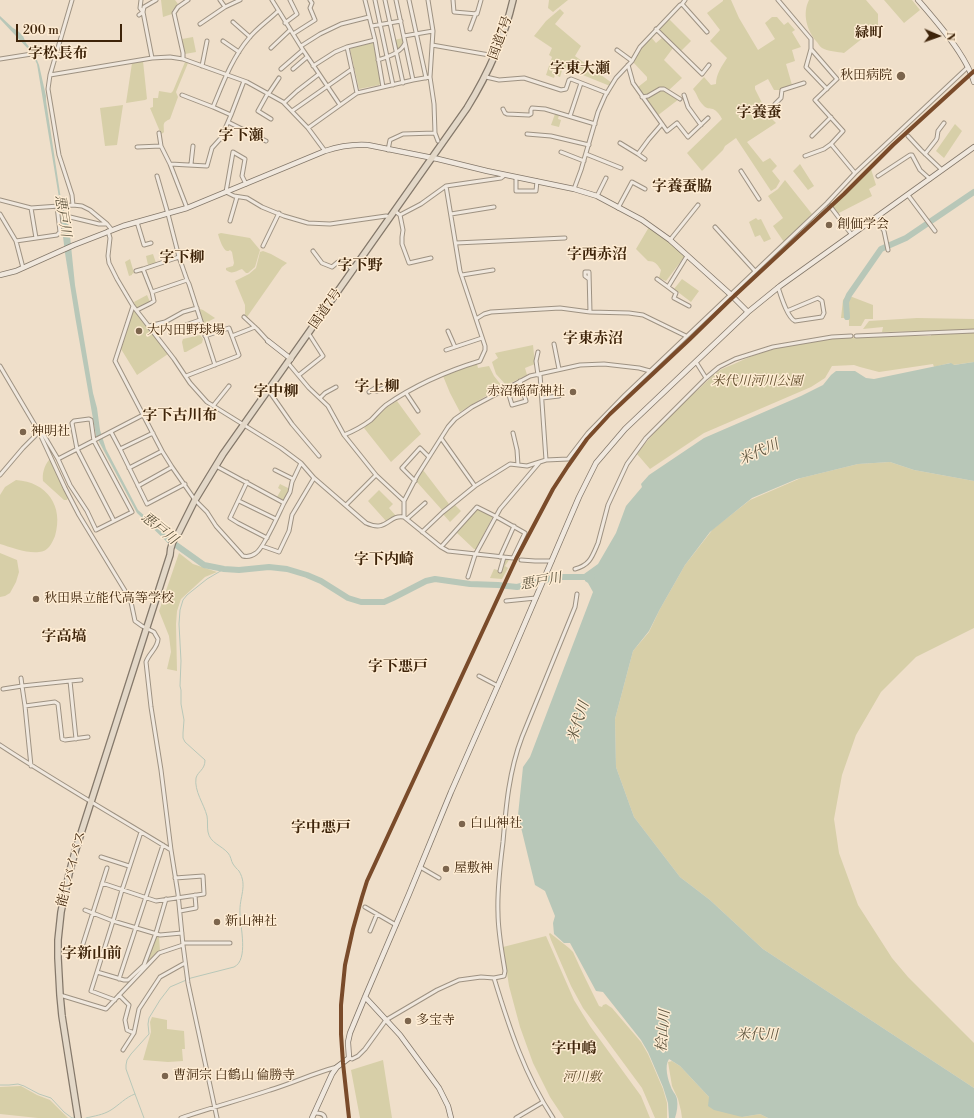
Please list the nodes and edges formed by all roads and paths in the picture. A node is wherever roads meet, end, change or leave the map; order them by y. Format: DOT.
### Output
graph roads {
  1 [pos="72,0"];
  2 [pos="141,0"];
  3 [pos="156,0"];
  4 [pos="188,0"];
  5 [pos="220,0"];
  6 [pos="240,0"];
  7 [pos="272,0"];
  8 [pos="290,0"];
  9 [pos="310,0"];
  10 [pos="365,0"];
  11 [pos="375,0"];
  12 [pos="385,0"];
  13 [pos="396,0"];
  14 [pos="409,0"];
  15 [pos="428,0"];
  16 [pos="453,0"];
  17 [pos="481,0"];
  18 [pos="513,0"];
  19 [pos="685,0"];
  20 [pos="778,0"];
  21 [pos="918,0"];
  22 [pos="682,4"];
  23 [pos="224,7"];
  24 [pos="278,11"];
  25 [pos="143,12"];
  26 [pos="476,13"];
  27 [pos="139,15"];
  28 [pos="369,17"];
  29 [pos="401,21"];
  30 [pos="233,22"];
  31 [pos="285,23"];
  32 [pos="390,23"];
  33 [pos="200,24"];
  34 [pos="381,25"];
  35 [pos="372,26"];
  36 [pos="470,29"];
  37 [pos="656,29"];
  38 [pos="290,30"];
  39 [pos="432,31"];
  40 [pos="707,32"];
  41 [pos="293,34"];
  42 [pos="417,34"];
  43 [pos="404,36"];
  44 [pos="250,37"];
  45 [pos="375,40"];
  46 [pos="207,41"];
  47 [pos="223,41"];
  48 [pos="405,41"];
  49 [pos="432,45"];
  50 [pos="300,46"];
  51 [pos="347,47"];
  52 [pos="271,48"];
  53 [pos="811,49"];
  54 [pos="57,50"];
  55 [pos="303,50"];
  56 [pos="617,50"];
  57 [pos="239,52"];
  58 [pos="396,53"];
  59 [pos="495,56"];
  60 [pos="308,57"];
  61 [pos="387,57"];
  62 [pos="152,58"];
  63 [pos="0,59"];
  64 [pos="183,59"];
  65 [pos="378,60"];
  66 [pos="632,61"];
  67 [pos="709,65"];
  68 [pos="202,66"];
  69 [pos="313,66"];
  70 [pos="628,66"];
  71 [pos="968,67"];
  72 [pos="281,69"];
  73 [pos="293,69"];
  74 [pos="352,69"];
  75 [pos="227,74"];
  76 [pos="319,74"];
  77 [pos="50,75"];
  78 [pos="973,76"];
  79 [pos="486,77"];
  80 [pos="280,78"];
  81 [pos="426,78"];
  82 [pos="430,78"];
  83 [pos="413,80"];
  84 [pos="244,81"];
  85 [pos="974,82"];
  86 [pos="403,83"];
  87 [pos="580,83"];
  88 [pos="804,83"];
  89 [pos="394,85"];
  90 [pos="327,86"];
  91 [pos="383,87"];
  92 [pos="827,89"];
  93 [pos="268,93"];
  94 [pos="357,93"];
  95 [pos="607,93"];
  96 [pos="182,95"];
  97 [pos="684,95"];
  98 [pos="642,97"];
  99 [pos="680,99"];
  100 [pos="284,103"];
  101 [pos="775,104"];
  102 [pos="340,105"];
  103 [pos="213,107"];
  104 [pos="503,109"];
  105 [pos="292,111"];
  106 [pos="231,115"];
  107 [pos="570,116"];
  108 [pos="708,118"];
  109 [pos="831,118"];
  110 [pos="271,119"];
  111 [pos="228,122"];
  112 [pos="944,123"];
  113 [pos="595,124"];
  114 [pos="662,124"];
  115 [pos="701,125"];
  116 [pos="308,128"];
  117 [pos="159,133"];
  118 [pos="435,133"];
  119 [pos="527,134"];
  120 [pos="812,136"];
  121 [pos="908,136"];
  122 [pos="266,141"];
  123 [pos="438,141"];
  124 [pos="620,143"];
  125 [pos="831,144"];
  126 [pos="589,145"];
  127 [pos="161,146"];
  128 [pos="192,146"];
  129 [pos="974,146"];
  130 [pos="137,147"];
  131 [pos="388,150"];
  132 [pos="325,151"];
  133 [pos="561,152"];
  134 [pos="586,154"];
  135 [pos="638,154"];
  136 [pos="925,154"];
  137 [pos="805,156"];
  138 [pos="433,158"];
  139 [pos="645,158"];
  140 [pos="584,161"];
  141 [pos="170,164"];
  142 [pos="191,164"];
  143 [pos="621,168"];
  144 [pos="942,170"];
  145 [pos="741,171"];
  146 [pos="855,173"];
  147 [pos="505,175"];
  148 [pos="157,176"];
  149 [pos="878,176"];
  150 [pos="516,177"];
  151 [pos="606,178"];
  152 [pos="930,179"];
  153 [pos="536,181"];
  154 [pos="246,184"];
  155 [pos="446,186"];
  156 [pos="574,189"];
  157 [pos="645,189"];
  158 [pos="226,192"];
  159 [pos="908,195"];
  160 [pos="237,196"];
  161 [pos="598,196"];
  162 [pos="759,199"];
  163 [pos="0,200"];
  164 [pos="73,204"];
  165 [pos="698,205"];
  166 [pos="57,206"];
  167 [pos="830,206"];
  168 [pos="494,207"];
  169 [pos="31,208"];
  170 [pos="187,208"];
  171 [pos="618,208"];
  172 [pos="279,213"];
  173 [pos="397,213"];
  174 [pos="0,214"];
  175 [pos="168,214"];
  176 [pos="451,214"];
  177 [pos="391,216"];
  178 [pos="70,217"];
  179 [pos="876,218"];
  180 [pos="230,221"];
  181 [pos="137,222"];
  182 [pos="106,224"];
  183 [pos="715,227"];
  184 [pos="110,231"];
  185 [pos="935,231"];
  186 [pos="852,235"];
  187 [pos="36,238"];
  188 [pos="565,238"];
  189 [pos="670,240"];
  190 [pos="16,242"];
  191 [pos="151,243"];
  192 [pos="456,243"];
  193 [pos="263,246"];
  194 [pos="888,250"];
  195 [pos="313,251"];
  196 [pos="687,256"];
  197 [pos="179,257"];
  198 [pos="431,258"];
  199 [pos="23,268"];
  200 [pos="143,269"];
  201 [pos="493,270"];
  202 [pos="353,271"];
  203 [pos="755,271"];
  204 [pos="136,272"];
  205 [pos="0,275"];
  206 [pos="462,275"];
  207 [pos="589,279"];
  208 [pos="657,279"];
  209 [pos="187,280"];
  210 [pos="668,287"];
  211 [pos="778,287"];
  212 [pos="152,292"];
  213 [pos="730,294"];
  214 [pos="133,306"];
  215 [pos="689,306"];
  216 [pos="197,308"];
  217 [pos="137,310"];
  218 [pos="787,311"];
  219 [pos="590,312"];
  220 [pos="748,312"];
  221 [pos="244,317"];
  222 [pos="476,319"];
  223 [pos="200,320"];
  224 [pos="149,326"];
  225 [pos="180,327"];
  226 [pos="255,327"];
  227 [pos="448,331"];
  228 [pos="974,331"];
  229 [pos="309,334"];
  230 [pos="206,336"];
  231 [pos="232,336"];
  232 [pos="686,336"];
  233 [pos="851,336"];
  234 [pos="856,336"];
  235 [pos="482,338"];
  236 [pos="268,341"];
  237 [pos="554,344"];
  238 [pos="455,347"];
  239 [pos="446,350"];
  240 [pos="538,352"];
  241 [pos="290,361"];
  242 [pos="696,362"];
  243 [pos="215,365"];
  244 [pos="0,366"];
  245 [pos="558,369"];
  246 [pos="650,371"];
  247 [pos="539,374"];
  248 [pos="186,376"];
  249 [pos="299,376"];
  250 [pos="706,378"];
  251 [pos="520,381"];
  252 [pos="395,382"];
  253 [pos="229,386"];
  254 [pos="336,387"];
  255 [pos="507,388"];
  256 [pos="269,390"];
  257 [pos="369,392"];
  258 [pos="406,393"];
  259 [pos="559,396"];
  260 [pos="320,398"];
  261 [pos="542,398"];
  262 [pos="213,406"];
  263 [pos="418,411"];
  264 [pos="143,416"];
  265 [pos="244,425"];
  266 [pos="39,432"];
  267 [pos="110,432"];
  268 [pos="153,433"];
  269 [pos="513,433"];
  270 [pos="344,435"];
  271 [pos="441,438"];
  272 [pos="95,440"];
  273 [pos="77,449"];
  274 [pos="120,449"];
  275 [pos="162,451"];
  276 [pos="319,456"];
  277 [pos="429,457"];
  278 [pos="58,459"];
  279 [pos="546,460"];
  280 [pos="540,462"];
  281 [pos="301,463"];
  282 [pos="518,465"];
  283 [pos="216,466"];
  284 [pos="172,467"];
  285 [pos="128,468"];
  286 [pos="275,470"];
  287 [pos="376,474"];
  288 [pos="0,475"];
  289 [pos="314,478"];
  290 [pos="293,479"];
  291 [pos="415,481"];
  292 [pos="247,482"];
  293 [pos="185,484"];
  294 [pos="138,486"];
  295 [pos="475,486"];
  296 [pos="195,500"];
  297 [pos="238,501"];
  298 [pos="404,501"];
  299 [pos="284,503"];
  300 [pos="425,503"];
  301 [pos="346,506"];
  302 [pos="496,516"];
  303 [pos="406,518"];
  304 [pos="276,520"];
  305 [pos="114,521"];
  306 [pos="514,526"];
  307 [pos="422,532"];
  308 [pos="267,538"];
  309 [pos="262,546"];
  310 [pos="441,547"];
  311 [pos="475,555"];
  312 [pos="500,557"];
  313 [pos="504,557"];
  314 [pos="521,560"];
  315 [pos="551,562"];
  316 [pos="575,569"];
  317 [pos="500,571"];
  318 [pos="468,577"];
  319 [pos="577,594"];
  320 [pos="536,598"];
  321 [pos="506,601"];
  322 [pos="146,628"];
  323 [pos="479,676"];
  324 [pos="21,678"];
  325 [pos="81,680"];
  326 [pos="70,681"];
  327 [pos="22,686"];
  328 [pos="498,686"];
  329 [pos="3,689"];
  330 [pos="25,706"];
  331 [pos="88,737"];
  332 [pos="76,739"];
  333 [pos="0,745"];
  334 [pos="31,766"];
  335 [pos="91,801"];
  336 [pos="141,832"];
  337 [pos="163,845"];
  338 [pos="171,850"];
  339 [pos="101,857"];
  340 [pos="130,866"];
  341 [pos="107,868"];
  342 [pos="420,868"];
  343 [pos="175,878"];
  344 [pos="439,878"];
  345 [pos="102,883"];
  346 [pos="122,890"];
  347 [pos="195,895"];
  348 [pos="145,897"];
  349 [pos="178,897"];
  350 [pos="166,899"];
  351 [pos="365,907"];
  352 [pos="85,910"];
  353 [pos="180,911"];
  354 [pos="93,913"];
  355 [pos="377,914"];
  356 [pos="114,921"];
  357 [pos="396,924"];
  358 [pos="136,927"];
  359 [pos="370,931"];
  360 [pos="156,933"];
  361 [pos="182,933"];
  362 [pos="230,943"];
  363 [pos="183,944"];
  364 [pos="103,954"];
  365 [pos="185,963"];
  366 [pos="97,972"];
  367 [pos="494,978"];
  368 [pos="120,979"];
  369 [pos="60,995"];
  370 [pos="119,995"];
  371 [pos="365,997"];
  372 [pos="115,1000"];
  373 [pos="386,1020"];
  374 [pos="134,1033"];
  375 [pos="123,1050"];
  376 [pos="349,1058"];
  377 [pos="337,1067"];
  378 [pos="542,1102"];
  379 [pos="215,1107"];
  380 [pos="315,1113"];
  381 [pos="78,1117"];
  382 [pos="181,1118"];
  383 [pos="218,1118"];
  384 [pos="312,1118"];
  385 [pos="325,1118"];
  386 [pos="451,1118"];
  387 [pos="516,1118"];
  388 [pos="553,1118"];
  1 -- 54 [label="street"];
  2 -- 25 [label="street"];
  3 -- 25 [label="street"];
  4 -- 64 [label="street"];
  5 -- 23 [label="street"];
  6 -- 23 [label="street"];
  7 -- 24 [label="street"];
  8 -- 31 [label="street"];
  9 -- 41 [label="street"];
  10 -- 28 [label="street"];
  11 -- 34 [label="street"];
  12 -- 32 [label="street"];
  13 -- 29 [label="street"];
  14 -- 42 [label="street"];
  15 -- 39 [label="street"];
  16 -- 26 [label="street"];
  17 -- 26 [label="street"];
  18 -- 59 [label="highway, 国道7号"];
  19 -- 22 [label="street"];
  20 -- 53 [label="street"];
  21 -- 71 [label="street"];
  22 -- 37 [label="street"];
  22 -- 40 [label="street"];
  23 -- 33 [label="street"];
  24 -- 31 [label="street"];
  24 -- 44 [label="street"];
  25 -- 27 [label="street"];
  25 -- 62 [label="street"];
  26 -- 36 [label="street"];
  28 -- 35 [label="street"];
  28 -- 50 [label="street"];
  29 -- 32 [label="street"];
  29 -- 43 [label="street"];
  30 -- 44 [label="street"];
  31 -- 38 [label="street"];
  32 -- 34 [label="street"];
  32 -- 58 [label="street"];
  34 -- 35 [label="street"];
  34 -- 61 [label="street"];
  35 -- 45 [label="street"];
  37 -- 66 [label="street"];
  37 -- 67 [label="street"];
  38 -- 41 [label="street"];
  38 -- 52 [label="street"];
  39 -- 42 [label="street"];
  39 -- 49 [label="street"];
  41 -- 50 [label="street"];
  42 -- 43 [label="street"];
  42 -- 81 [label="street"];
  43 -- 48 [label="street"];
  44 -- 57 [label="street"];
  45 -- 51 [label="street"];
  45 -- 65 [label="street"];
  46 -- 68 [label="street"];
  47 -- 57 [label="street"];
  48 -- 58 [label="street"];
  48 -- 83 [label="street"];
  49 -- 59 [label="street"];
  49 -- 82 [label="street"];
  50 -- 55 [label="street"];
  51 -- 69 [label="street"];
  51 -- 74 [label="street"];
  53 -- 92 [label="street"];
  53 -- 92 [label="street"];
  54 -- 63 [label="street"];
  54 -- 77 [label="street"];
  55 -- 60 [label="street"];
  55 -- 72 [label="street"];
  56 -- 66 [label="street"];
  57 -- 75 [label="street"];
  58 -- 61 [label="street"];
  58 -- 86 [label="street"];
  59 -- 79 [label="highway, 国道7号"];
  60 -- 69 [label="street"];
  60 -- 73 [label="street"];
  61 -- 65 [label="street"];
  61 -- 89 [label="street"];
  62 -- 64 [label="street"];
  62 -- 77 [label="street"];
  64 -- 68 [label="street"];
  65 -- 91 [label="street"];
  66 -- 70 [label="street"];
  68 -- 75 [label="street"];
  69 -- 76 [label="street"];
  70 -- 95 [label="street"];
  70 -- 98 [label="street"];
  71 -- 78 [label="street"];
  71 -- 146 [label="street"];
  74 -- 90 [label="street"];
  74 -- 94 [label="street"];
  75 -- 84 [label="street"];
  75 -- 103 [label="street"];
  76 -- 90 [label="street"];
  76 -- 100 [label="street"];
  77 -- 164 [label="street"];
  78 -- 85 [label="street"];
  79 -- 87 [label="street"];
  79 -- 138 [label="highway, 国道7号"];
  80 -- 93 [label="street"];
  81 -- 82 [label="street"];
  81 -- 83 [label="street"];
  82 -- 118 [label="street"];
  83 -- 86 [label="street"];
  84 -- 93 [label="street"];
  84 -- 106 [label="street"];
  86 -- 89 [label="street"];
  87 -- 95 [label="street"];
  87 -- 107 [label="street"];
  88 -- 101 [label="street"];
  89 -- 91 [label="street"];
  90 -- 102 [label="street"];
  90 -- 105 [label="street"];
  91 -- 94 [label="street"];
  92 -- 109 [label="street"];
  93 -- 100 [label="street"];
  93 -- 110 [label="street"];
  94 -- 102 [label="street"];
  95 -- 113 [label="street"];
  96 -- 103 [label="street"];
  97 -- 115 [label="street"];
  98 -- 99 [label="street"];
  98 -- 114 [label="street"];
  100 -- 105 [label="street"];
  102 -- 116 [label="street"];
  103 -- 106 [label="street"];
  104 -- 107 [label="street"];
  105 -- 116 [label="street"];
  106 -- 111 [label="street"];
  107 -- 113 [label="street"];
  108 -- 115 [label="street"];
  109 -- 120 [label="street"];
  109 -- 125 [label="street"];
  111 -- 122 [label="street"];
  111 -- 142 [label="street"];
  112 -- 136 [label="street"];
  113 -- 126 [label="street"];
  114 -- 115 [label="street"];
  114 -- 135 [label="street"];
  116 -- 132 [label="street"];
  117 -- 127 [label="street"];
  118 -- 123 [label="street"];
  118 -- 131 [label="street"];
  119 -- 126 [label="street"];
  121 -- 136 [label="street"];
  124 -- 135 [label="street"];
  125 -- 137 [label="street"];
  125 -- 146 [label="street"];
  126 -- 134 [label="street"];
  127 -- 130 [label="street"];
  127 -- 141 [label="street"];
  128 -- 142 [label="street"];
  129 -- 144 [label="street"];
  131 -- 132 [label="street"];
  131 -- 138 [label="street"];
  132 -- 154 [label="street"];
  133 -- 140 [label="street"];
  134 -- 140 [label="street"];
  134 -- 143 [label="street"];
  135 -- 139 [label="street"];
  136 -- 144 [label="street"];
  138 -- 147 [label="street"];
  138 -- 173 [label="highway, 国道7号"];
  140 -- 156 [label="street"];
  141 -- 142 [label="street"];
  141 -- 170 [label="street"];
  144 -- 152 [label="street"];
  145 -- 162 [label="street"];
  146 -- 203 [label="street"];
  147 -- 150 [label="street"];
  147 -- 155 [label="street"];
  148 -- 175 [label="street"];
  149 -- 152 [label="street"];
  150 -- 153 [label="street"];
  150 -- 153 [label="street"];
  151 -- 161 [label="street"];
  152 -- 159 [label="street"];
  153 -- 156 [label="street"];
  154 -- 158 [label="street"];
  154 -- 158 [label="street"];
  155 -- 173 [label="street"];
  155 -- 176 [label="street"];
  156 -- 161 [label="street"];
  157 -- 171 [label="street"];
  158 -- 160 [label="street"];
  158 -- 170 [label="street"];
  159 -- 179 [label="street"];
  159 -- 185 [label="street"];
  160 -- 172 [label="street"];
  160 -- 180 [label="street"];
  161 -- 171 [label="street"];
  163 -- 169 [label="street"];
  164 -- 166 [label="street"];
  164 -- 182 [label="street"];
  165 -- 189 [label="street"];
  166 -- 169 [label="street"];
  166 -- 187 [label="street"];
  167 -- 186 [label="street"];
  168 -- 176 [label="street"];
  169 -- 187 [label="street"];
  170 -- 175 [label="street"];
  171 -- 189 [label="street"];
  172 -- 177 [label="street"];
  172 -- 193 [label="street"];
  173 -- 177 [label="highway, 国道7号"];
  173 -- 198 [label="street"];
  174 -- 190 [label="street"];
  175 -- 181 [label="street"];
  175 -- 197 [label="street"];
  176 -- 192 [label="street"];
  177 -- 202 [label="highway, 国道7号"];
  178 -- 182 [label="street"];
  179 -- 186 [label="street"];
  179 -- 194 [label="street"];
  181 -- 184 [label="street"];
  181 -- 191 [label="street"];
  182 -- 184 [label="street"];
  183 -- 203 [label="street"];
  184 -- 199 [label="street"];
  184 -- 214 [label="street"];
  186 -- 211 [label="street"];
  187 -- 190 [label="street"];
  188 -- 192 [label="street"];
  189 -- 196 [label="street"];
  190 -- 199 [label="street"];
  192 -- 206 [label="street"];
  195 -- 202 [label="street"];
  196 -- 210 [label="street"];
  196 -- 213 [label="street"];
  197 -- 200 [label="street"];
  197 -- 209 [label="street"];
  199 -- 205 [label="street"];
  200 -- 204 [label="street"];
  200 -- 212 [label="street"];
  201 -- 206 [label="street"];
  202 -- 229 [label="highway, 国道7号"];
  203 -- 213 [label="street"];
  206 -- 222 [label="street"];
  207 -- 219 [label="street"];
  208 -- 210 [label="street"];
  209 -- 212 [label="street"];
  209 -- 216 [label="street"];
  210 -- 215 [label="street"];
  211 -- 218 [label="street"];
  211 -- 220 [label="street"];
  212 -- 217 [label="street"];
  213 -- 220 [label="street"];
  213 -- 232 [label="street"];
  214 -- 217 [label="street"];
  214 -- 264 [label="street"];
  216 -- 223 [label="street"];
  216 -- 224 [label="street"];
  217 -- 224 [label="street"];
  218 -- 218 [label="street"];
  219 -- 222 [label="street"];
  219 -- 232 [label="street"];
  220 -- 242 [label="street"];
  221 -- 226 [label="street"];
  222 -- 235 [label="street"];
  223 -- 225 [label="street"];
  223 -- 230 [label="street"];
  224 -- 248 [label="street"];
  226 -- 231 [label="street"];
  226 -- 236 [label="street"];
  227 -- 238 [label="street"];
  228 -- 234 [label="street"];
  229 -- 241 [label="highway, 国道7号"];
  229 -- 249 [label="street"];
  230 -- 231 [label="street"];
  230 -- 243 [label="street"];
  231 -- 243 [label="street"];
  232 -- 246 [label="street"];
  233 -- 250 [label="street"];
  235 -- 238 [label="street"];
  235 -- 258 [label="street"];
  236 -- 241 [label="street"];
  237 -- 245 [label="street"];
  238 -- 239 [label="street"];
  240 -- 247 [label="street"];
  241 -- 249 [label="street"];
  241 -- 256 [label="highway, 国道7号"];
  242 -- 250 [label="street"];
  242 -- 315 [label="street"];
  243 -- 248 [label="street"];
  244 -- 266 [label="street"];
  245 -- 246 [label="street"];
  245 -- 247 [label="street"];
  246 -- 279 [label="street"];
  247 -- 251 [label="street"];
  247 -- 261 [label="street"];
  248 -- 262 [label="street"];
  249 -- 260 [label="street"];
  250 -- 316 [label="street"];
  251 -- 255 [label="street"];
  251 -- 255 [label="street"];
  252 -- 257 [label="street"];
  253 -- 262 [label="street"];
  254 -- 260 [label="street"];
  255 -- 271 [label="street"];
  256 -- 265 [label="highway, 国道7号"];
  256 -- 276 [label="street"];
  258 -- 263 [label="street"];
  258 -- 270 [label="street"];
  259 -- 261 [label="street"];
  260 -- 270 [label="street"];
  261 -- 279 [label="street"];
  262 -- 265 [label="street"];
  264 -- 267 [label="street"];
  264 -- 268 [label="street"];
  265 -- 281 [label="street"];
  265 -- 283 [label="highway, 国道7号"];
  266 -- 278 [label="street"];
  266 -- 288 [label="street"];
  266 -- 322 [label="street"];
  267 -- 272 [label="street"];
  267 -- 274 [label="street"];
  268 -- 274 [label="street"];
  268 -- 275 [label="street"];
  269 -- 282 [label="street"];
  270 -- 287 [label="street"];
  271 -- 277 [label="street"];
  271 -- 295 [label="street"];
  272 -- 273 [label="street"];
  272 -- 273 [label="street"];
  272 -- 305 [label="street"];
  273 -- 278 [label="street"];
  273 -- 305 [label="street"];
  274 -- 285 [label="street"];
  275 -- 284 [label="street"];
  275 -- 285 [label="street"];
  277 -- 291 [label="street"];
  277 -- 291 [label="street"];
  278 -- 305 [label="street"];
  279 -- 280 [label="street"];
  280 -- 282 [label="street"];
  280 -- 302 [label="street"];
  281 -- 289 [label="street"];
  281 -- 290 [label="street"];
  282 -- 295 [label="street"];
  283 -- 292 [label="street"];
  283 -- 296 [label="highway, 国道7号"];
  284 -- 293 [label="street"];
  284 -- 294 [label="street"];
  285 -- 294 [label="street"];
  286 -- 290 [label="street"];
  287 -- 298 [label="street"];
  287 -- 301 [label="street"];
  289 -- 301 [label="street"];
  289 -- 309 [label="street"];
  290 -- 299 [label="street"];
  291 -- 298 [label="street"];
  292 -- 297 [label="street"];
  292 -- 299 [label="street"];
  293 -- 294 [label="street"];
  293 -- 296 [label="street"];
  295 -- 307 [label="street"];
  296 -- 309 [label="street"];
  296 -- 322 [label="highway, 国道7号"];
  297 -- 304 [label="street"];
  297 -- 308 [label="street"];
  298 -- 303 [label="street"];
  299 -- 304 [label="street"];
  300 -- 303 [label="street"];
  301 -- 303 [label="street"];
  302 -- 306 [label="street"];
  302 -- 310 [label="street"];
  302 -- 311 [label="street"];
  303 -- 307 [label="street"];
  304 -- 308 [label="street"];
  306 -- 312 [label="street"];
  306 -- 313 [label="street"];
  307 -- 310 [label="street"];
  308 -- 309 [label="street"];
  310 -- 311 [label="street"];
  311 -- 312 [label="street"];
  311 -- 318 [label="street"];
  312 -- 313 [label="street"];
  313 -- 317 [label="street"];
  314 -- 315 [label="street"];
  315 -- 320 [label="street"];
  319 -- 367 [label="street"];
  320 -- 321 [label="street"];
  320 -- 328 [label="street"];
  322 -- 335 [label="highway, 能代バイパス"];
  322 -- 338 [label="street"];
  323 -- 328 [label="street"];
  324 -- 327 [label="street"];
  325 -- 326 [label="street"];
  326 -- 327 [label="street"];
  326 -- 332 [label="street"];
  327 -- 329 [label="street"];
  327 -- 330 [label="street"];
  328 -- 342 [label="street"];
  330 -- 332 [label="street"];
  330 -- 334 [label="street"];
  331 -- 332 [label="street"];
  333 -- 334 [label="street"];
  334 -- 335 [label="street"];
  335 -- 336 [label="street"];
  335 -- 369 [label="highway, 能代バイパス"];
  336 -- 337 [label="street"];
  336 -- 340 [label="street"];
  337 -- 338 [label="street"];
  337 -- 348 [label="street"];
  338 -- 343 [label="street"];
  339 -- 340 [label="street"];
  340 -- 346 [label="street"];
  341 -- 345 [label="street"];
  342 -- 344 [label="street"];
  342 -- 357 [label="street"];
  343 -- 347 [label="street"];
  343 -- 349 [label="street"];
  345 -- 346 [label="street"];
  345 -- 354 [label="street"];
  346 -- 348 [label="street"];
  346 -- 356 [label="street"];
  347 -- 349 [label="street"];
  347 -- 353 [label="street"];
  348 -- 350 [label="street"];
  348 -- 358 [label="street"];
  349 -- 350 [label="street"];
  349 -- 353 [label="street"];
  350 -- 360 [label="street"];
  351 -- 355 [label="street"];
  352 -- 354 [label="street"];
  353 -- 361 [label="street"];
  354 -- 356 [label="street"];
  354 -- 364 [label="street"];
  355 -- 357 [label="street"];
  355 -- 359 [label="street"];
  356 -- 358 [label="street"];
  356 -- 364 [label="street"];
  357 -- 371 [label="street"];
  358 -- 360 [label="street"];
  358 -- 368 [label="street"];
  360 -- 361 [label="street"];
  360 -- 368 [label="street"];
  361 -- 363 [label="street"];
  362 -- 363 [label="street"];
  363 -- 365 [label="street"];
  363 -- 370 [label="street"];
  364 -- 366 [label="street"];
  365 -- 374 [label="street"];
  365 -- 379 [label="street"];
  366 -- 368 [label="street"];
  366 -- 372 [label="street"];
  367 -- 373 [label="street"];
  367 -- 378 [label="street"];
  369 -- 372 [label="street"];
  369 -- 381 [label="highway, 能代バイパス"];
  370 -- 372 [label="street"];
  370 -- 374 [label="street"];
  371 -- 373 [label="street"];
  371 -- 376 [label="street"];
  373 -- 376 [label="street"];
  373 -- 386 [label="street"];
  374 -- 375 [label="street"];
  376 -- 377 [label="street"];
  377 -- 379 [label="street"];
  377 -- 380 [label="street"];
  378 -- 387 [label="street"];
  378 -- 388 [label="street"];
  379 -- 382 [label="street"];
  379 -- 383 [label="street"];
  380 -- 384 [label="street"];
  380 -- 385 [label="street"];
}
